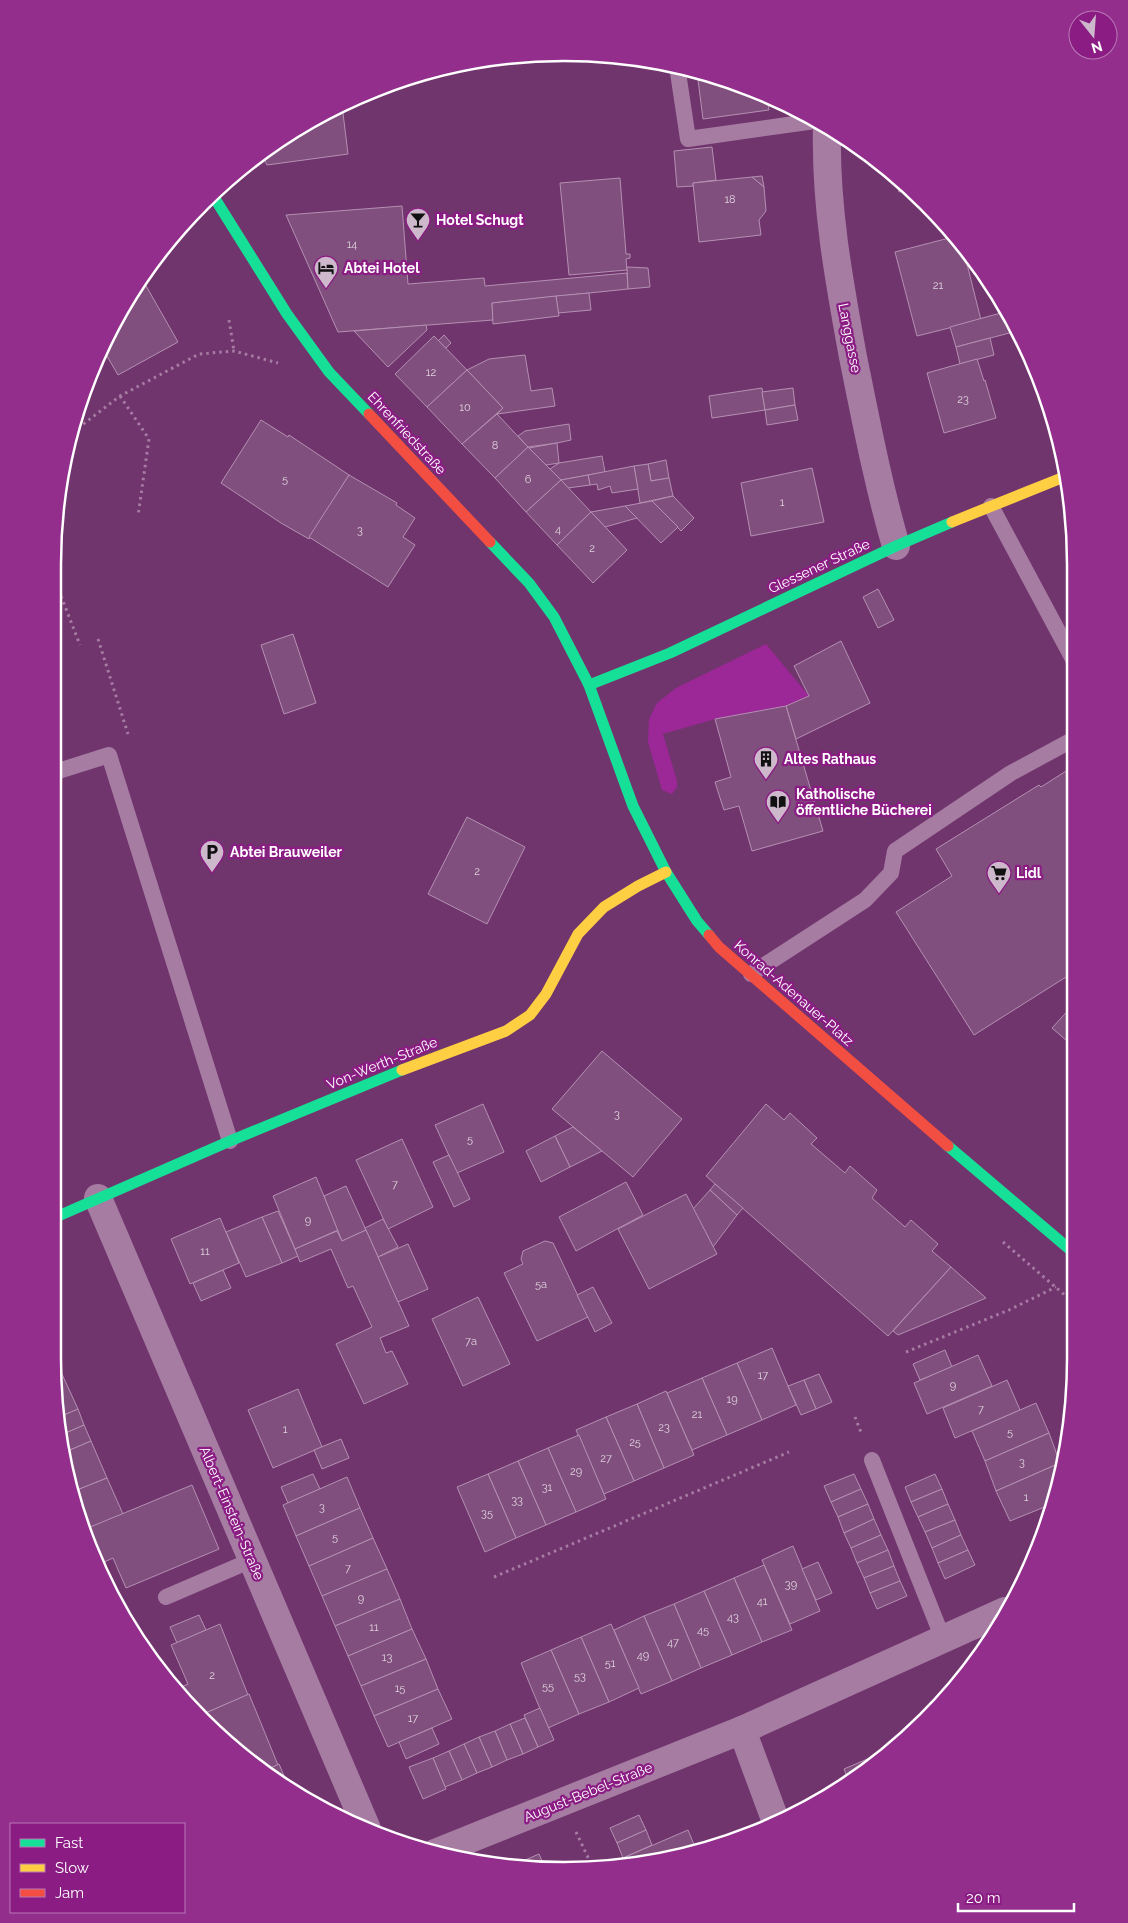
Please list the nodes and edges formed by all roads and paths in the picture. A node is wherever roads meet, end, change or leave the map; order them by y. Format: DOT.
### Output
graph roads {
  1 [pos="677,74"];
  2 [pos="803,123"];
  3 [pos="826,136"];
  4 [pos="217,202"];
  5 [pos="228,320"];
  6 [pos="311,349"];
  7 [pos="234,351"];
  8 [pos="120,396"];
  9 [pos="80,426"];
  10 [pos="1059,479"];
  11 [pos="991,506"];
  12 [pos="138,516"];
  13 [pos="896,546"];
  14 [pos="61,596"];
  15 [pos="98,639"];
  16 [pos="80,645"];
  17 [pos="1067,648"];
  18 [pos="589,685"];
  19 [pos="130,738"];
  20 [pos="1067,742"];
  21 [pos="61,770"];
  22 [pos="666,872"];
  23 [pos="751,974"];
  24 [pos="230,1141"];
  25 [pos="98,1198"];
  26 [pos="61,1215"];
  27 [pos="1067,1247"];
  28 [pos="1056,1287"];
  29 [pos="906,1352"];
  30 [pos="789,1452"];
  31 [pos="872,1460"];
  32 [pos="252,1560"];
  33 [pos="494,1577"];
  34 [pos="166,1597"];
  35 [pos="996,1615"];
  36 [pos="943,1639"];
  37 [pos="742,1730"];
  38 [pos="774,1815"];
  39 [pos="363,1819"];
  40 [pos="449,1848"];
  1 -- 2 [label="lane"];
  3 -- 13 [label="street, Langgasse"];
  4 -- 6 [label="street, Ehrenfriedstraße"];
  5 -- 7 [label="path"];
  6 -- 7 [label="path"];
  6 -- 18 [label="street, Ehrenfriedstraße"];
  7 -- 8 [label="path"];
  8 -- 9 [label="path"];
  8 -- 12 [label="path"];
  10 -- 11 [label="street, Glessener Straße"];
  11 -- 13 [label="street, Glessener Straße"];
  11 -- 17 [label="lane"];
  13 -- 18 [label="street, Glessener Straße"];
  14 -- 16 [label="path"];
  15 -- 19 [label="path"];
  18 -- 22 [label="street, Konrad-Adenauer-Platz"];
  20 -- 23 [label="lane"];
  21 -- 24 [label="lane"];
  22 -- 23 [label="street, Konrad-Adenauer-Platz"];
  22 -- 24 [label="street, Von-Werth-Straße"];
  23 -- 27 [label="street, Konrad-Adenauer-Platz"];
  24 -- 25 [label="street, Von-Werth-Straße"];
  25 -- 26 [label="street, Von-Werth-Straße"];
  25 -- 32 [label="street, Albert-Einstein-Straße"];
  28 -- 29 [label="path"];
  30 -- 33 [label="path"];
  31 -- 36 [label="lane"];
  32 -- 34 [label="lane"];
  32 -- 39 [label="street, Albert-Einstein-Straße"];
  35 -- 36 [label="street, August-Bebel-Straße"];
  36 -- 37 [label="street, August-Bebel-Straße"];
  37 -- 38 [label="street"];
  37 -- 40 [label="street, August-Bebel-Straße"];
}
